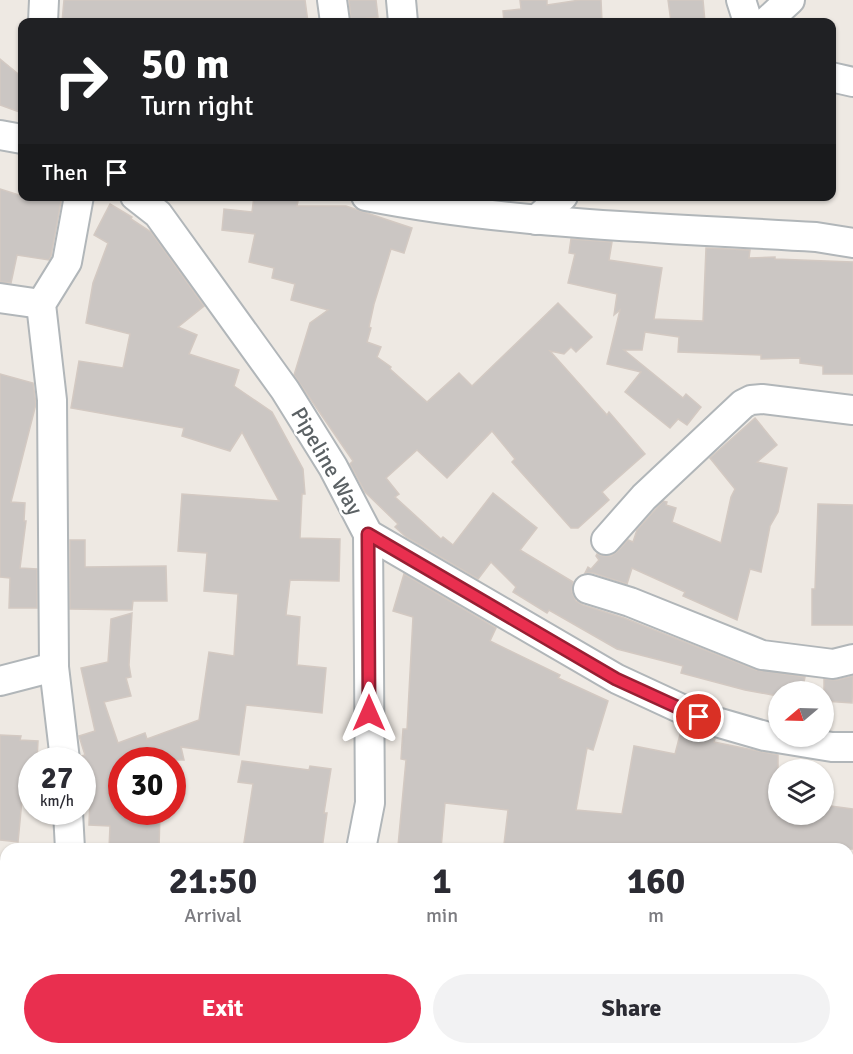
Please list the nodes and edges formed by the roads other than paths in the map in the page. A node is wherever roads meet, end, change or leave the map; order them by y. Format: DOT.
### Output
graph roads {
  1 [pos="44,0"];
  2 [pos="332,0"];
  3 [pos="401,0"];
  4 [pos="741,0"];
  5 [pos="790,0"];
  6 [pos="43,18"];
  7 [pos="334,18"];
  8 [pos="403,18"];
  9 [pos="747,18"];
  10 [pos="770,18"];
  11 [pos="836,78"];
  12 [pos="853,82"];
  13 [pos="0,135"];
  14 [pos="18,138"];
  15 [pos="79,201"];
  16 [pos="141,201"];
  17 [pos="557,201"];
  18 [pos="423,202"];
  19 [pos="536,220"];
  20 [pos="853,243"];
  21 [pos="0,298"];
  22 [pos="41,304"];
  23 [pos="853,410"];
  24 [pos="368,534"];
  25 [pos="606,540"];
  26 [pos="588,589"];
  27 [pos="853,659"];
  28 [pos="54,667"];
  29 [pos="0,681"];
  30 [pos="63,747"];
  31 [pos="853,747"];
  32 [pos="69,825"];
  33 [pos="70,843"];
  34 [pos="362,843"];
  1 -- 6 [label="street"];
  2 -- 7 [label="street"];
  3 -- 8 [label="street"];
  4 -- 9 [label="street"];
  5 -- 10 [label="street"];
  11 -- 12 [label="street"];
  13 -- 14 [label="street"];
  15 -- 22 [label="street"];
  16 -- 24 [label="street, Pipeline Way"];
  17 -- 19 [label="street"];
  18 -- 19 [label="street"];
  19 -- 20 [label="street"];
  21 -- 22 [label="street"];
  22 -- 28 [label="street"];
  23 -- 25 [label="street"];
  24 -- 31 [label="street"];
  24 -- 34 [label="street, Pipeline Way"];
  26 -- 27 [label="street"];
  28 -- 29 [label="street"];
  28 -- 30 [label="street"];
  32 -- 33 [label="street"];
}
